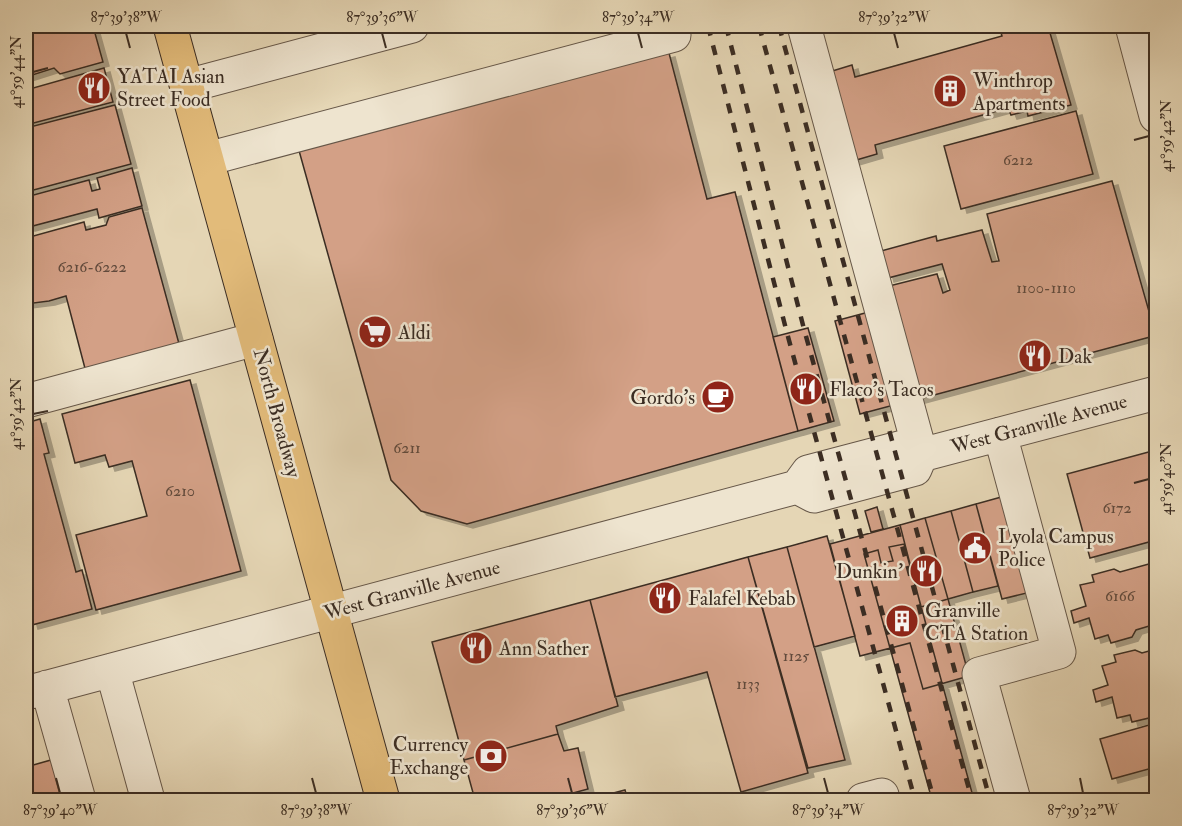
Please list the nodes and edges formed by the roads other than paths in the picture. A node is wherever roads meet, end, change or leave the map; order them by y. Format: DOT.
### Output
graph roads {
  1 [pos="170,26"];
  2 [pos="412,26"];
  3 [pos="672,26"];
  4 [pos="804,26"];
  5 [pos="1132,26"];
  6 [pos="187,86"];
  7 [pos="1156,116"];
  8 [pos="207,159"];
  9 [pos="256,339"];
  10 [pos="1156,393"];
  11 [pos="26,400"];
  12 [pos="1000,434"];
  13 [pos="921,455"];
  14 [pos="331,612"];
  15 [pos="112,670"];
  16 [pos="36,690"];
  17 [pos="79,801"];
  18 [pos="148,801"];
  19 [pos="383,801"];
  20 [pos="863,801"];
  21 [pos="883,801"];
  22 [pos="1014,801"];
  1 -- 6 [label="main road, North Broadway"];
  2 -- 6 [label="street"];
  3 -- 8 [label="street"];
  4 -- 13 [label="street"];
  5 -- 7 [label="street"];
  6 -- 8 [label="main road, North Broadway"];
  8 -- 9 [label="main road, North Broadway"];
  9 -- 11 [label="street"];
  9 -- 14 [label="main road, North Broadway"];
  10 -- 12 [label="street, West Granville Avenue"];
  12 -- 13 [label="street, West Granville Avenue"];
  12 -- 22 [label="street"];
  13 -- 14 [label="street, West Granville Avenue"];
  14 -- 15 [label="street, West Granville Avenue"];
  14 -- 19 [label="main road, North Broadway"];
  15 -- 16 [label="street, West Granville Avenue"];
  15 -- 18 [label="street"];
  16 -- 17 [label="street"];
  20 -- 21 [label="street"];
}
